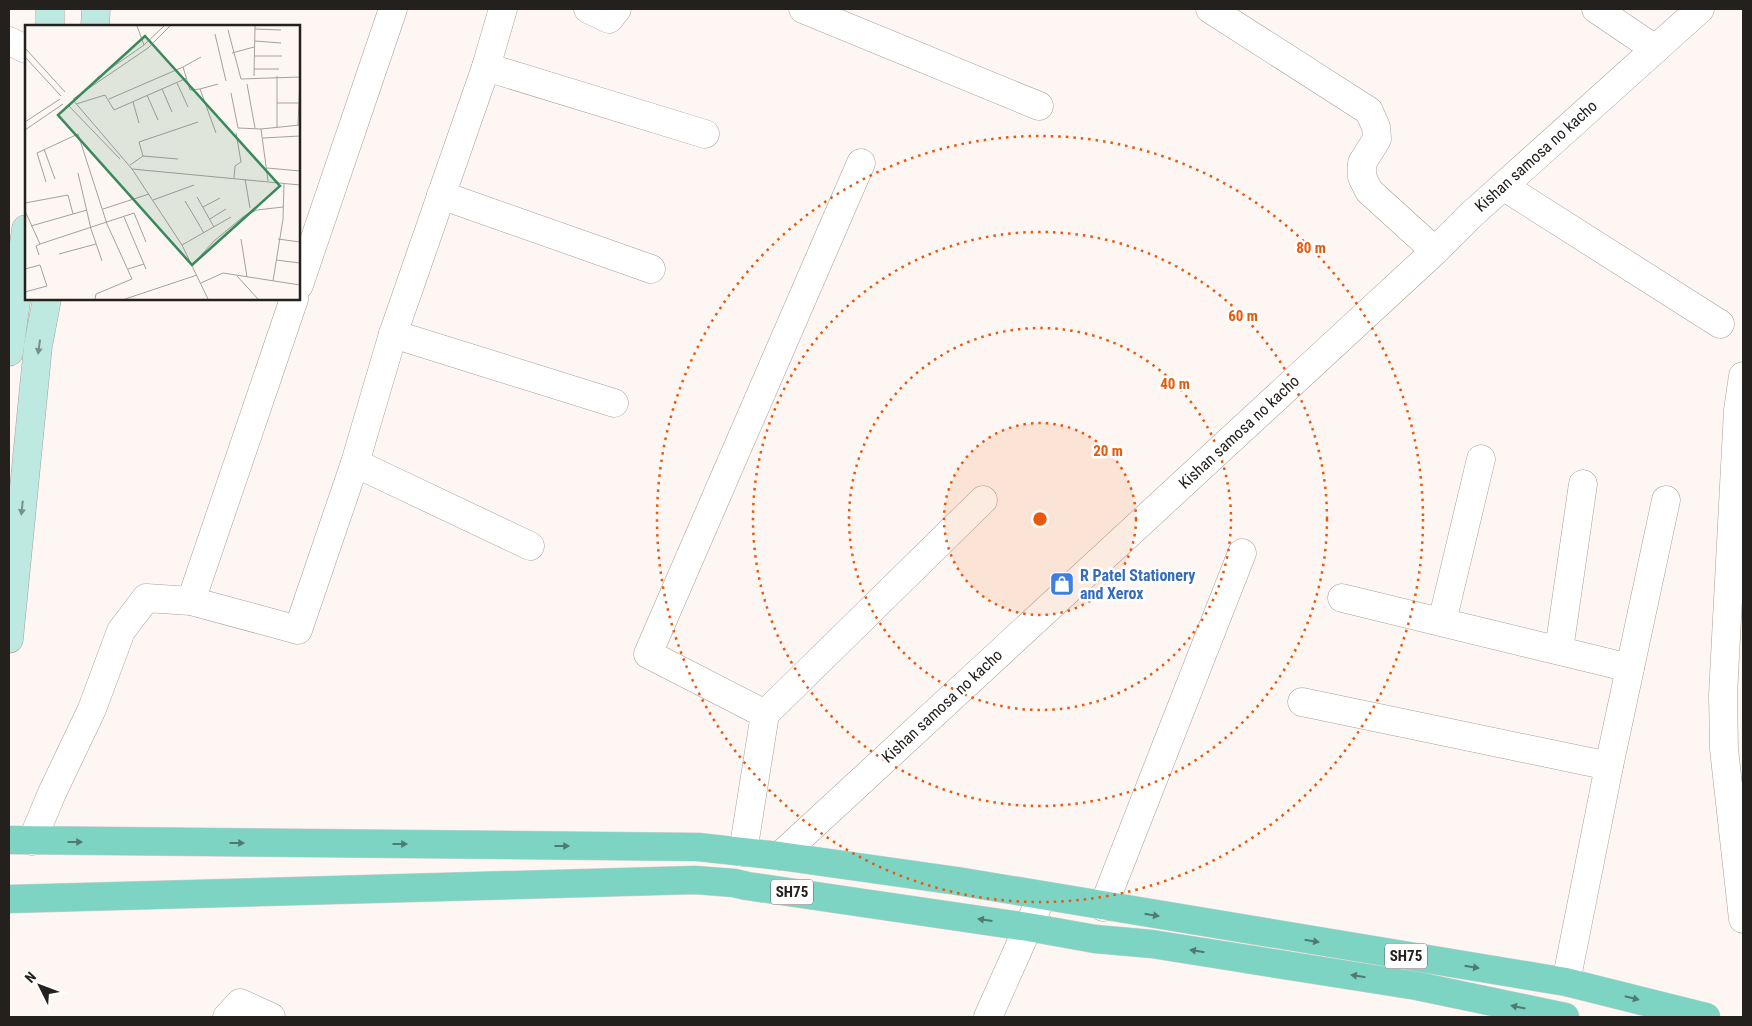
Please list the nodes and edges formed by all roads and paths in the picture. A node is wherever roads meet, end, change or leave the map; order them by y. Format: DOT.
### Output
graph roads {
  1 [pos="50,9"];
  2 [pos="96,9"];
  3 [pos="393,9"];
  4 [pos="503,9"];
  5 [pos="588,9"];
  6 [pos="617,9"];
  7 [pos="803,9"];
  8 [pos="1210,9"];
  9 [pos="1596,9"];
  10 [pos="1700,9"];
  11 [pos="50,25"];
  12 [pos="95,25"];
  13 [pos="9,42"];
  14 [pos="25,49"];
  15 [pos="1655,49"];
  16 [pos="486,67"];
  17 [pos="1039,106"];
  18 [pos="705,134"];
  19 [pos="861,163"];
  20 [pos="1504,186"];
  21 [pos="441,195"];
  22 [pos="25,237"];
  23 [pos="1436,250"];
  24 [pos="651,269"];
  25 [pos="300,282"];
  26 [pos="47,300"];
  27 [pos="294,300"];
  28 [pos="1720,324"];
  29 [pos="393,334"];
  30 [pos="9,352"];
  31 [pos="1743,376"];
  32 [pos="614,403"];
  33 [pos="1481,458"];
  34 [pos="356,463"];
  35 [pos="1583,484"];
  36 [pos="983,500"];
  37 [pos="1666,500"];
  38 [pos="530,546"];
  39 [pos="1242,552"];
  40 [pos="1342,598"];
  41 [pos="191,601"];
  42 [pos="1442,622"];
  43 [pos="9,639"];
  44 [pos="1559,650"];
  45 [pos="1630,668"];
  46 [pos="1302,702"];
  47 [pos="765,714"];
  48 [pos="1609,766"];
  49 [pos="20,841"];
  50 [pos="743,852"];
  51 [pos="780,856"];
  52 [pos="1042,896"];
  53 [pos="9,900"];
  54 [pos="1103,907"];
  55 [pos="1743,919"];
  56 [pos="1028,926"];
  57 [pos="1566,982"];
  58 [pos="227,1017"];
  59 [pos="271,1017"];
  60 [pos="988,1017"];
  61 [pos="1565,1017"];
  62 [pos="1706,1017"];
  1 -- 11 [label="street"];
  2 -- 12 [label="street"];
  3 -- 25 [label="street"];
  4 -- 16 [label="street"];
  5 -- 6 [label="street"];
  7 -- 17 [label="street"];
  8 -- 23 [label="street"];
  9 -- 15 [label="street"];
  10 -- 15 [label="street, Kishan samosa no kacho"];
  13 -- 14 [label="street"];
  15 -- 20 [label="street, Kishan samosa no kacho"];
  16 -- 18 [label="street"];
  16 -- 21 [label="street"];
  19 -- 47 [label="street"];
  20 -- 23 [label="street, Kishan samosa no kacho"];
  20 -- 28 [label="street"];
  21 -- 24 [label="street"];
  21 -- 29 [label="street"];
  22 -- 30 [label="street"];
  23 -- 51 [label="street, Kishan samosa no kacho"];
  26 -- 43 [label="street, one-way"];
  27 -- 41 [label="street"];
  29 -- 32 [label="street"];
  29 -- 34 [label="street"];
  31 -- 55 [label="street"];
  33 -- 42 [label="street"];
  34 -- 38 [label="street"];
  34 -- 41 [label="street"];
  35 -- 44 [label="street"];
  36 -- 47 [label="street"];
  37 -- 45 [label="street"];
  39 -- 54 [label="street"];
  40 -- 42 [label="street"];
  41 -- 49 [label="street"];
  42 -- 44 [label="street"];
  44 -- 45 [label="street"];
  45 -- 48 [label="street"];
  46 -- 48 [label="street"];
  47 -- 50 [label="street"];
  48 -- 57 [label="street"];
  49 -- 50 [label="main road, SH75, one-way"];
  50 -- 51 [label="main road, SH75"];
  51 -- 52 [label="main road, SH75"];
  52 -- 54 [label="main road, SH75"];
  52 -- 56 [label="street"];
  56 -- 53 [label="main road, SH75, one-way"];
  54 -- 57 [label="main road, SH75, one-way"];
  56 -- 60 [label="street"];
  61 -- 56 [label="main road, SH75, one-way"];
  57 -- 62 [label="main road, SH75, one-way"];
  58 -- 59 [label="street"];
}
